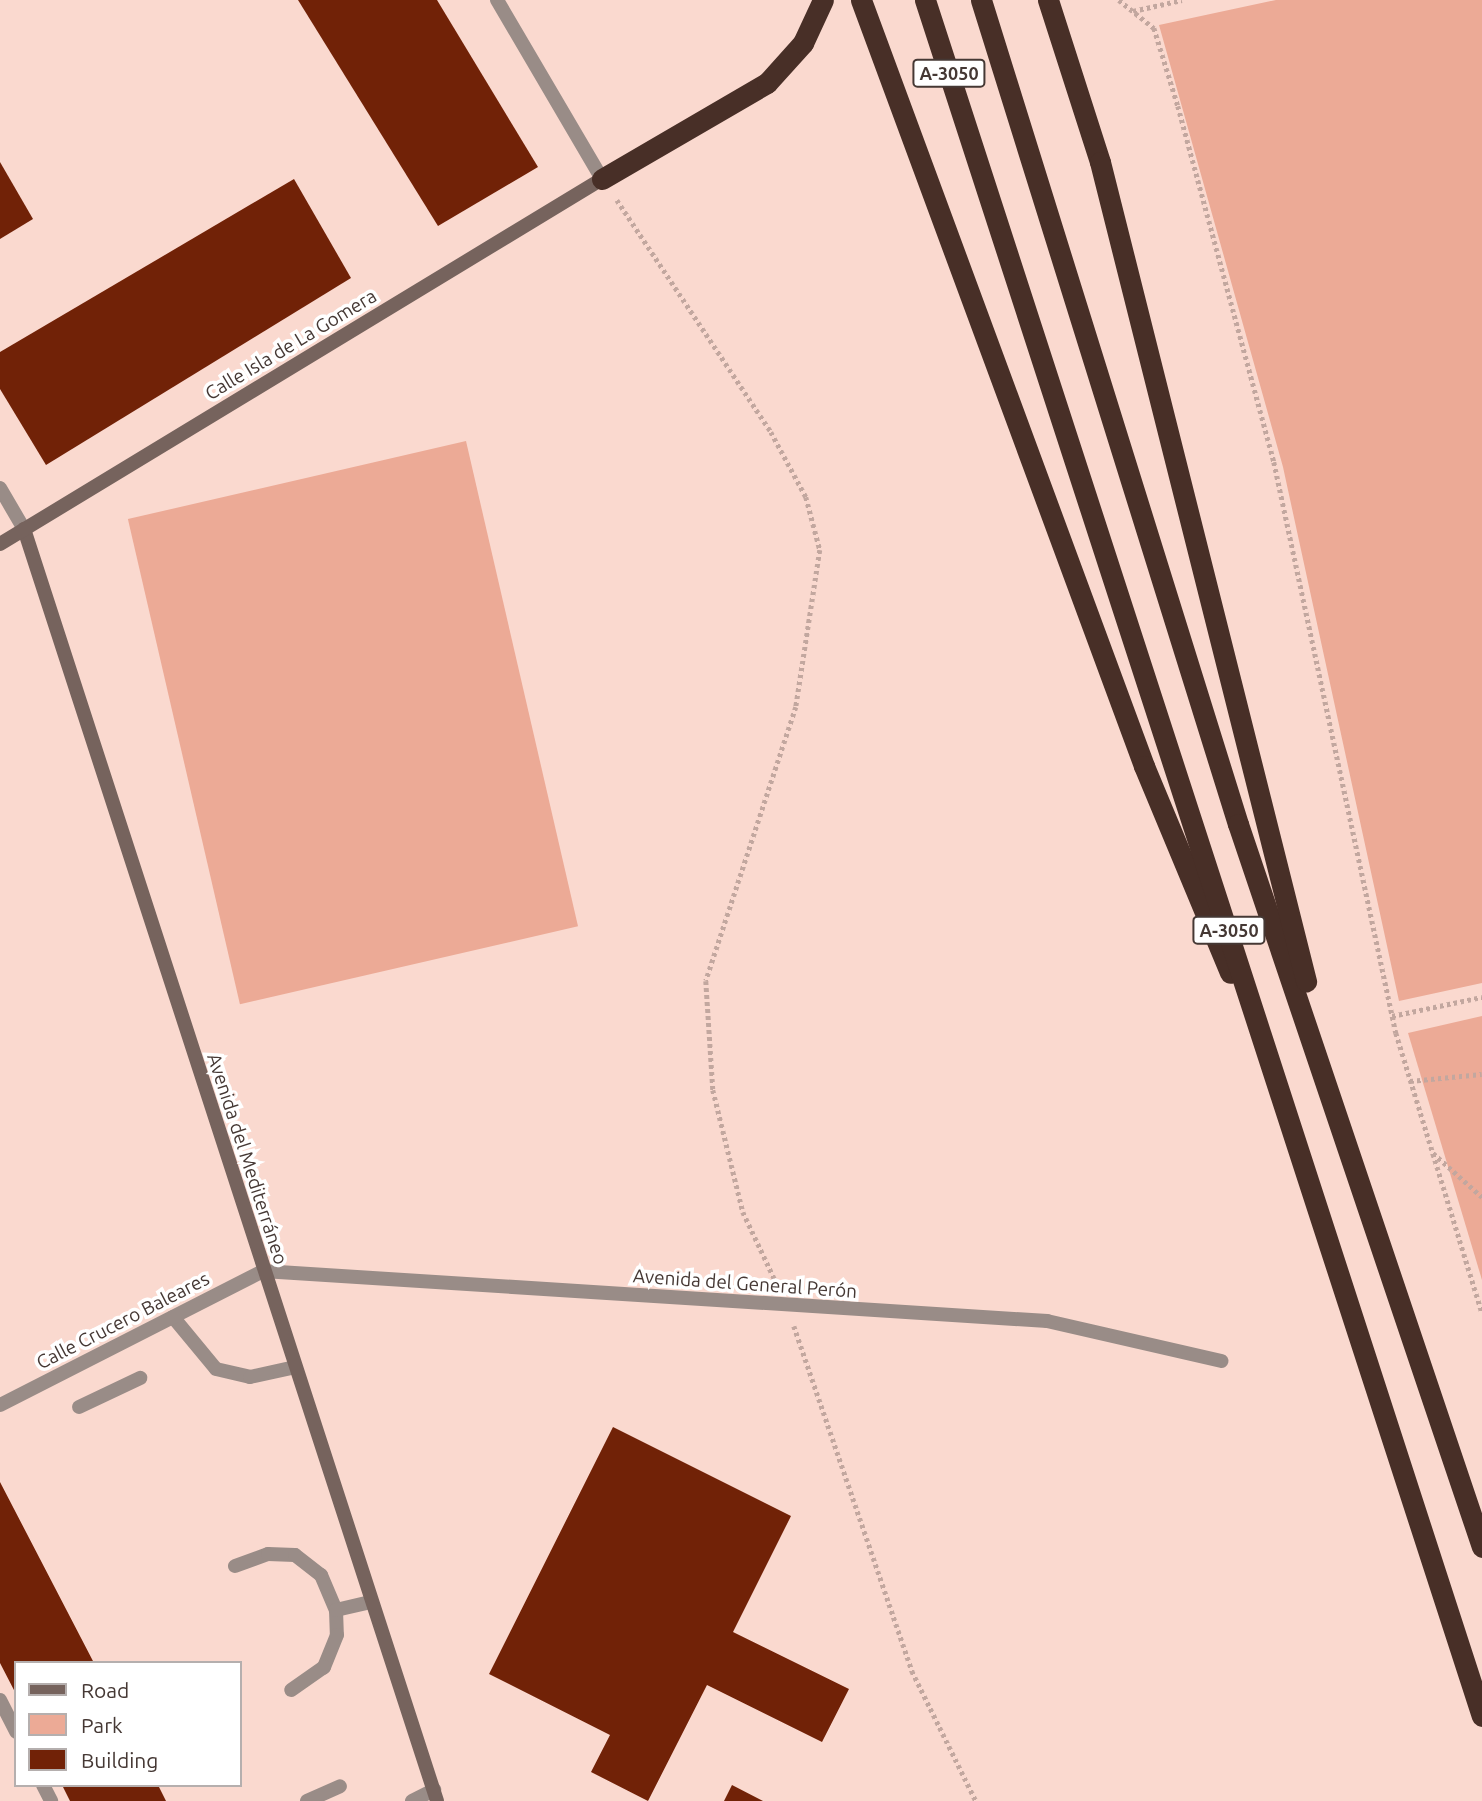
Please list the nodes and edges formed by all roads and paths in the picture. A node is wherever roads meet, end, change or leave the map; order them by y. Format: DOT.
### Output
graph roads {
  1 [pos="497,0"];
  2 [pos="823,0"];
  3 [pos="860,0"];
  4 [pos="925,0"];
  5 [pos="981,0"];
  6 [pos="1048,0"];
  7 [pos="1119,0"];
  8 [pos="1182,0"];
  9 [pos="1133,11"];
  10 [pos="602,179"];
  11 [pos="0,488"];
  12 [pos="24,529"];
  13 [pos="0,544"];
  14 [pos="1482,997"];
  15 [pos="1392,1016"];
  16 [pos="1482,1074"];
  17 [pos="1410,1081"];
  18 [pos="1333,1095"];
  19 [pos="1286,1109"];
  20 [pos="1432,1153"];
  21 [pos="1482,1197"];
  22 [pos="263,1272"];
  23 [pos="787,1307"];
  24 [pos="1482,1314"];
  25 [pos="173,1317"];
  26 [pos="1221,1361"];
  27 [pos="295,1367"];
  28 [pos="140,1378"];
  29 [pos="0,1405"];
  30 [pos="79,1407"];
  31 [pos="1482,1547"];
  32 [pos="235,1566"];
  33 [pos="372,1602"];
  34 [pos="336,1610"];
  35 [pos="291,1690"];
  36 [pos="0,1700"];
  37 [pos="1482,1716"];
  38 [pos="14,1728"];
  39 [pos="340,1786"];
  40 [pos="435,1796"];
  41 [pos="307,1801"];
  42 [pos="412,1801"];
  43 [pos="976,1801"];
  1 -- 10 [label="street"];
  2 -- 10 [label="highway"];
  3 -- 19 [label="highway"];
  4 -- 19 [label="highway, A-3050"];
  5 -- 18 [label="highway, A-3050"];
  6 -- 18 [label="highway"];
  7 -- 9 [label="path"];
  8 -- 9 [label="path"];
  9 -- 15 [label="path"];
  10 -- 12 [label="main road, Calle Isla de La Gomera"];
  10 -- 23 [label="path"];
  11 -- 12 [label="street"];
  12 -- 13 [label="main road, Calle Isla de La Gomera"];
  12 -- 22 [label="main road, Avenida del Mediterráneo"];
  14 -- 15 [label="path"];
  15 -- 17 [label="path"];
  16 -- 17 [label="path"];
  17 -- 20 [label="path"];
  18 -- 31 [label="highway, A-3050"];
  19 -- 37 [label="highway, A-3050"];
  20 -- 21 [label="path"];
  20 -- 24 [label="path"];
  22 -- 23 [label="street, Avenida del General Perón"];
  22 -- 25 [label="street, Calle Crucero Baleares"];
  22 -- 27 [label="main road, Avenida del Mediterráneo"];
  23 -- 26 [label="street, Avenida del General Perón"];
  23 -- 43 [label="path"];
  25 -- 27 [label="street"];
  25 -- 29 [label="street, Calle Crucero Baleares"];
  27 -- 33 [label="main road, Avenida del Mediterráneo"];
  28 -- 30 [label="street"];
  32 -- 34 [label="street"];
  33 -- 34 [label="street"];
  33 -- 40 [label="main road, Avenida del Mediterráneo"];
  34 -- 35 [label="street"];
  36 -- 38 [label="street"];
  39 -- 41 [label="street"];
  40 -- 42 [label="street"];
}
